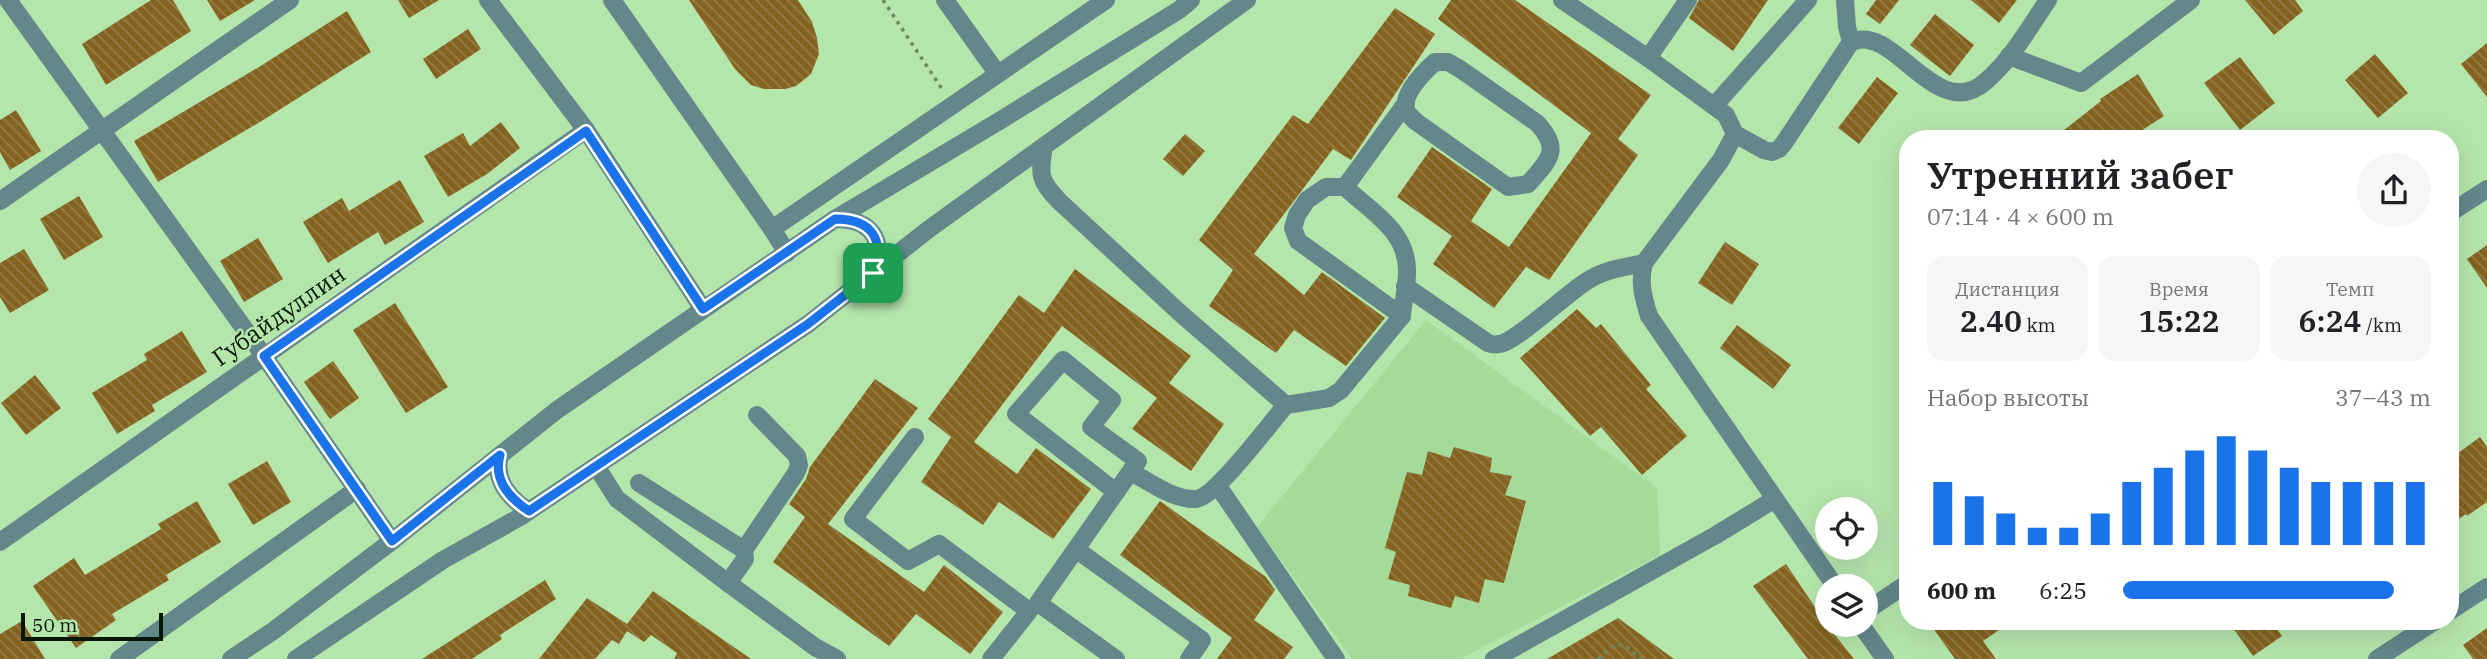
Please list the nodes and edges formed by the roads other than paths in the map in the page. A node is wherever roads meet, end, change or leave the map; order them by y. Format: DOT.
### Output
graph roads {
  1 [pos="8,0"];
  2 [pos="290,0"];
  3 [pos="488,0"];
  4 [pos="611,0"];
  5 [pos="945,0"];
  6 [pos="1191,0"];
  7 [pos="1247,0"];
  8 [pos="1562,0"];
  9 [pos="1688,0"];
  10 [pos="1808,0"];
  11 [pos="1845,0"];
  12 [pos="2048,0"];
  13 [pos="2191,0"];
  14 [pos="1098,2"];
  15 [pos="1850,42"];
  16 [pos="2009,56"];
  17 [pos="1648,58"];
  18 [pos="997,74"];
  19 [pos="1406,103"];
  20 [pos="1714,106"];
  21 [pos="102,130"];
  22 [pos="586,131"];
  23 [pos="1735,134"];
  24 [pos="1044,146"];
  25 [pos="1345,187"];
  26 [pos="2487,189"];
  27 [pos="0,201"];
  28 [pos="2459,207"];
  29 [pos="835,219"];
  30 [pos="772,229"];
  31 [pos="787,253"];
  32 [pos="1644,263"];
  33 [pos="873,273"];
  34 [pos="1405,286"];
  35 [pos="703,309"];
  36 [pos="1402,316"];
  37 [pos="264,356"];
  38 [pos="1286,405"];
  39 [pos="757,415"];
  40 [pos="915,438"];
  41 [pos="500,455"];
  42 [pos="596,466"];
  43 [pos="1131,472"];
  44 [pos="639,483"];
  45 [pos="1218,486"];
  46 [pos="357,489"];
  47 [pos="1116,492"];
  48 [pos="1775,499"];
  49 [pos="529,511"];
  50 [pos="392,541"];
  51 [pos="0,542"];
  52 [pos="744,550"];
  53 [pos="1077,550"];
  54 [pos="1827,574"];
  55 [pos="728,583"];
  56 [pos="2487,587"];
  57 [pos="1899,589"];
  58 [pos="1878,603"];
  59 [pos="2459,605"];
  60 [pos="1033,607"];
  61 [pos="2422,630"];
  62 [pos="1869,637"];
  63 [pos="811,653"];
  64 [pos="118,659"];
  65 [pos="231,659"];
  66 [pos="296,659"];
  67 [pos="837,659"];
  68 [pos="991,659"];
  69 [pos="1116,659"];
  70 [pos="1189,659"];
  71 [pos="1336,659"];
  72 [pos="1493,659"];
  73 [pos="1885,659"];
  74 [pos="2378,659"];
  1 -- 21 [label="street"];
  2 -- 21 [label="street"];
  3 -- 22 [label="street"];
  4 -- 30 [label="street"];
  5 -- 18 [label="street"];
  6 -- 29 [label="street"];
  7 -- 24 [label="street"];
  8 -- 17 [label="street"];
  9 -- 17 [label="street"];
  10 -- 20 [label="street"];
  11 -- 15 [label="street"];
  12 -- 16 [label="street"];
  13 -- 16 [label="street"];
  14 -- 18 [label="street"];
  15 -- 16 [label="street"];
  15 -- 23 [label="street"];
  17 -- 20 [label="street"];
  18 -- 30 [label="street"];
  19 -- 19 [label="street"];
  19 -- 25 [label="street"];
  20 -- 23 [label="street"];
  21 -- 27 [label="street"];
  21 -- 37 [label="street"];
  22 -- 35 [label="street"];
  22 -- 37 [label="street, Губайдуллин"];
  23 -- 32 [label="street"];
  24 -- 33 [label="street"];
  24 -- 38 [label="street"];
  25 -- 34 [label="street"];
  25 -- 36 [label="street"];
  26 -- 28 [label="street"];
  29 -- 31 [label="street"];
  29 -- 33 [label="street"];
  30 -- 31 [label="street"];
  31 -- 35 [label="street"];
  32 -- 34 [label="street"];
  32 -- 48 [label="street"];
  33 -- 42 [label="street"];
  34 -- 36 [label="street"];
  35 -- 41 [label="street"];
  36 -- 38 [label="street"];
  37 -- 46 [label="street"];
  37 -- 51 [label="street, Губайдуллин"];
  38 -- 45 [label="street"];
  39 -- 52 [label="street"];
  40 -- 60 [label="street"];
  41 -- 49 [label="street"];
  41 -- 50 [label="street"];
  42 -- 49 [label="street"];
  42 -- 55 [label="street"];
  43 -- 45 [label="street"];
  43 -- 47 [label="street"];
  43 -- 47 [label="street"];
  44 -- 52 [label="street"];
  45 -- 71 [label="street"];
  46 -- 50 [label="street"];
  46 -- 64 [label="street"];
  47 -- 53 [label="street"];
  48 -- 54 [label="street"];
  48 -- 72 [label="street"];
  49 -- 66 [label="street"];
  50 -- 65 [label="street"];
  52 -- 55 [label="street"];
  53 -- 60 [label="street"];
  53 -- 70 [label="street"];
  55 -- 63 [label="street"];
  56 -- 59 [label="street"];
  57 -- 58 [label="street"];
  60 -- 68 [label="street"];
  60 -- 69 [label="street"];
  61 -- 74 [label="street"];
  62 -- 73 [label="street"];
  63 -- 67 [label="street"];
}
